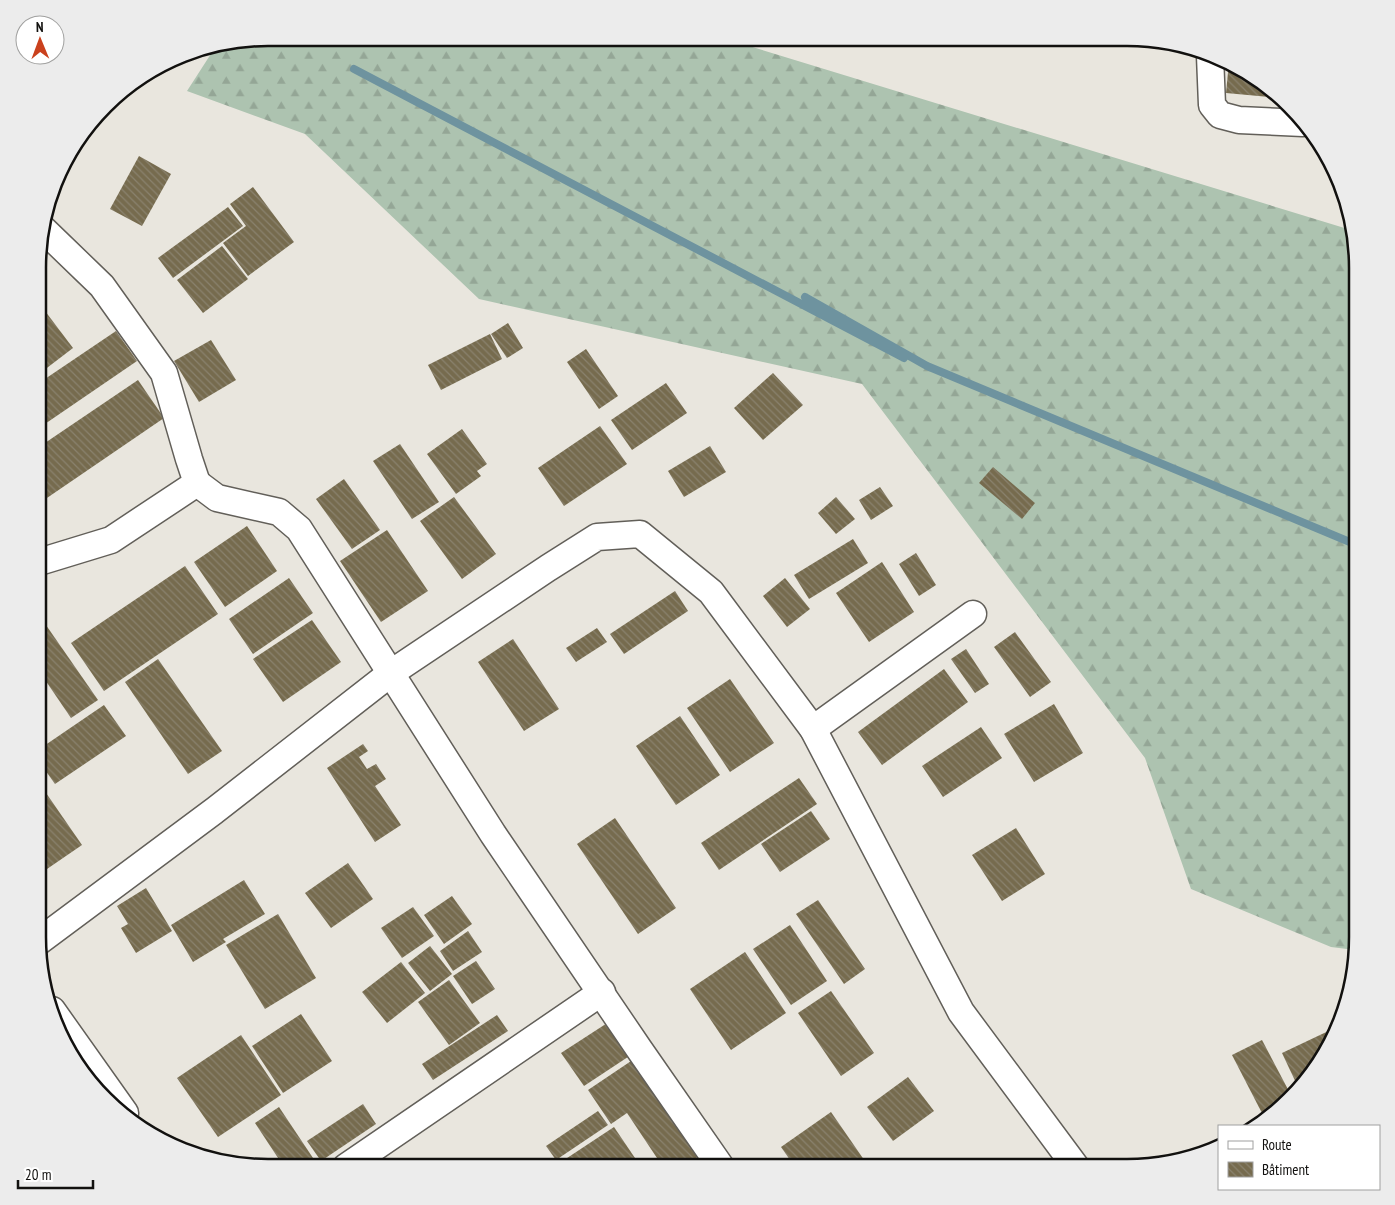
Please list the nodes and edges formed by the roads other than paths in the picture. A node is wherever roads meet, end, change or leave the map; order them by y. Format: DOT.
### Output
graph roads {
  1 [pos="1210,63"];
  2 [pos="1294,123"];
  3 [pos="49,235"];
  4 [pos="197,483"];
  5 [pos="46,560"];
  6 [pos="973,614"];
  7 [pos="391,673"];
  8 [pos="813,729"];
  9 [pos="46,936"];
  10 [pos="602,992"];
  11 [pos="68,1032"];
  12 [pos="113,1095"];
  13 [pos="359,1159"];
  14 [pos="715,1159"];
  15 [pos="1070,1159"];
  1 -- 2 [label="street"];
  3 -- 4 [label="street"];
  4 -- 5 [label="street"];
  4 -- 7 [label="street"];
  6 -- 8 [label="street"];
  7 -- 8 [label="street"];
  7 -- 9 [label="street"];
  7 -- 10 [label="street"];
  8 -- 15 [label="street"];
  10 -- 13 [label="street"];
  10 -- 14 [label="street"];
  11 -- 12 [label="street"];
}
